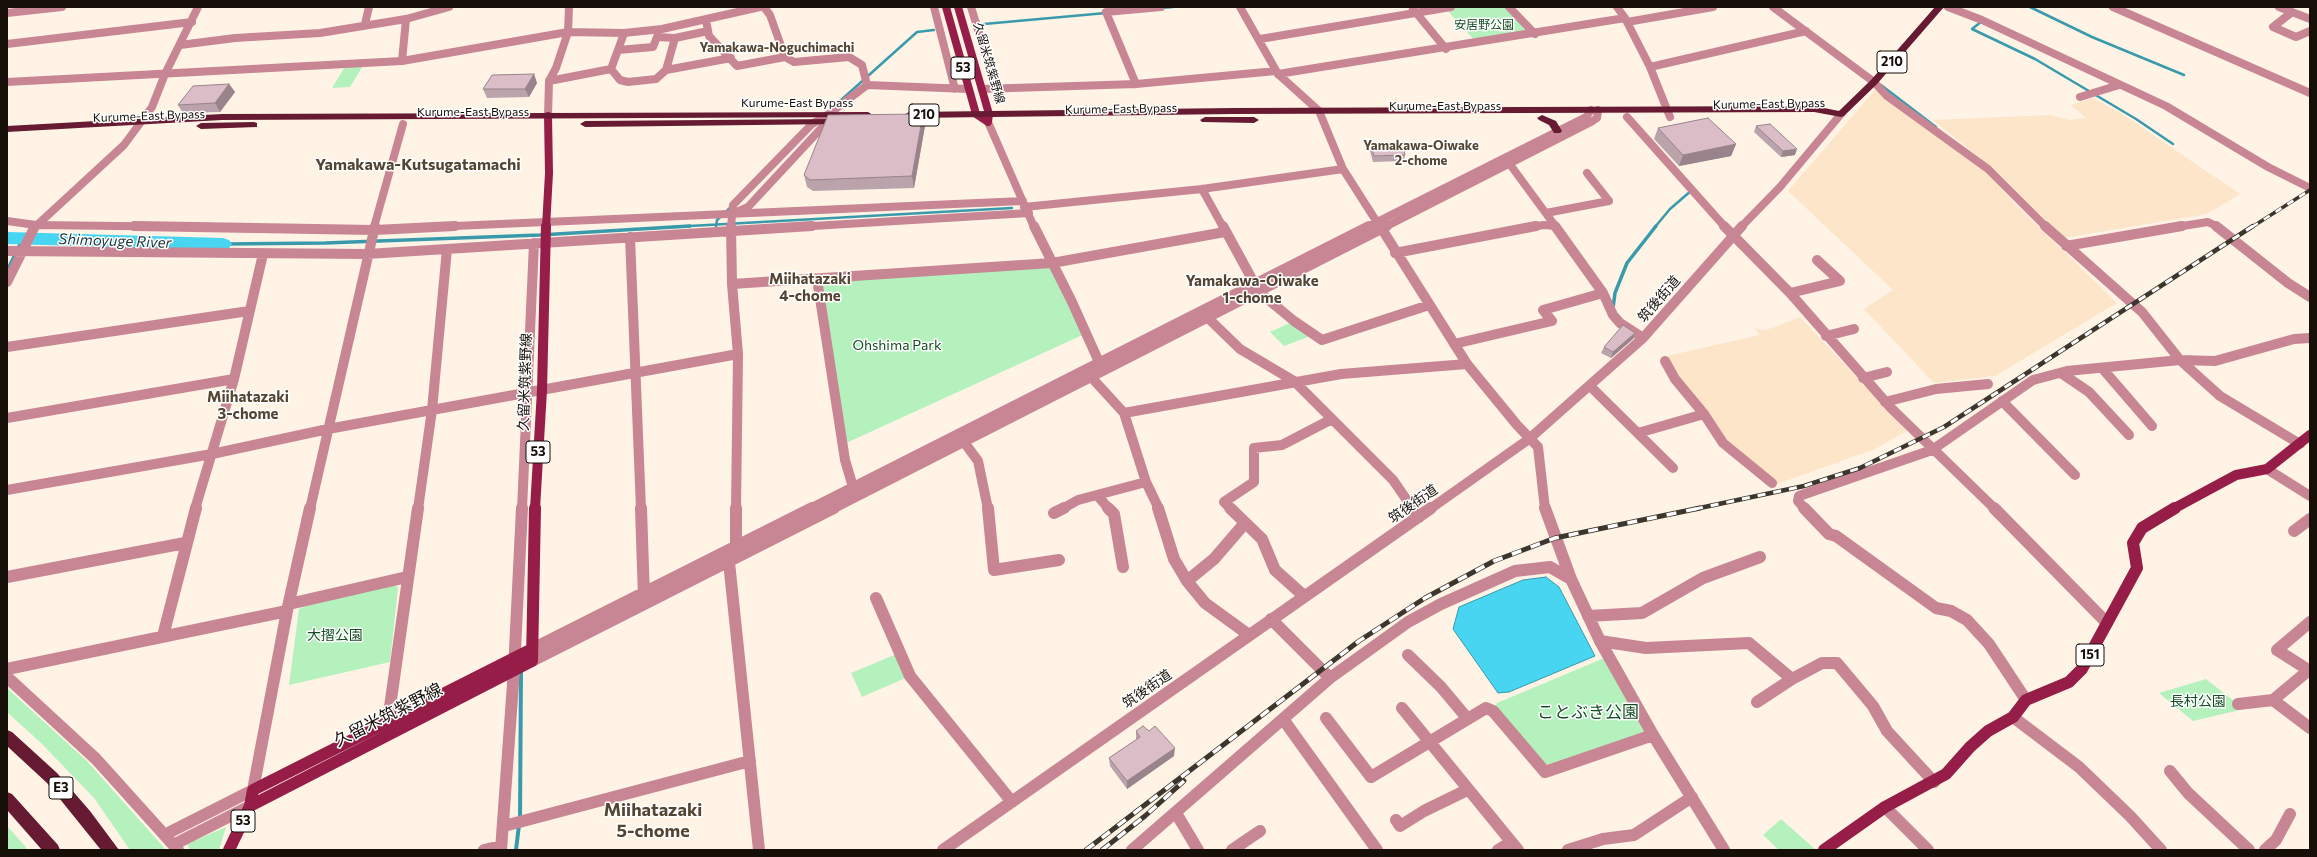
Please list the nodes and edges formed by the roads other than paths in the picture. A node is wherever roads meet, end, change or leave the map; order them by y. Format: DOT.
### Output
graph roads {
  1 [pos="62,7"];
  2 [pos="198,7"];
  3 [pos="369,7"];
  4 [pos="449,7"];
  5 [pos="569,7"];
  6 [pos="760,7"];
  7 [pos="764,7"];
  8 [pos="934,7"];
  9 [pos="946,7"];
  10 [pos="958,7"];
  11 [pos="971,7"];
  12 [pos="1161,7"];
  13 [pos="1240,7"];
  14 [pos="1451,7"];
  15 [pos="1509,7"];
  16 [pos="1617,7"];
  17 [pos="1713,7"];
  18 [pos="1773,7"];
  19 [pos="1940,7"];
  20 [pos="1948,7"];
  21 [pos="2113,7"];
  22 [pos="2279,7"];
  23 [pos="1704,8"];
  24 [pos="1414,10"];
  25 [pos="2292,12"];
  26 [pos="7,13"];
  27 [pos="406,19"];
  28 [pos="2310,19"];
  29 [pos="706,20"];
  30 [pos="1626,20"];
  31 [pos="192,22"];
  32 [pos="365,24"];
  33 [pos="708,31"];
  34 [pos="1806,31"];
  35 [pos="2310,31"];
  36 [pos="568,32"];
  37 [pos="624,33"];
  38 [pos="1535,34"];
  39 [pos="674,38"];
  40 [pos="1260,39"];
  41 [pos="7,44"];
  42 [pos="180,45"];
  43 [pos="1446,48"];
  44 [pos="618,50"];
  45 [pos="785,57"];
  46 [pos="731,58"];
  47 [pos="402,61"];
  48 [pos="1650,67"];
  49 [pos="611,69"];
  50 [pos="666,70"];
  51 [pos="1277,72"];
  52 [pos="165,74"];
  53 [pos="549,81"];
  54 [pos="7,82"];
  55 [pos="1874,82"];
  56 [pos="1136,84"];
  57 [pos="867,85"];
  58 [pos="2119,85"];
  59 [pos="996,88"];
  60 [pos="955,89"];
  61 [pos="968,89"];
  62 [pos="982,89"];
  63 [pos="2310,93"];
  64 [pos="2080,97"];
  65 [pos="976,114"];
  66 [pos="1593,114"];
  67 [pos="1668,114"];
  68 [pos="1841,114"];
  69 [pos="1321,115"];
  70 [pos="1627,117"];
  71 [pos="828,118"];
  72 [pos="988,118"];
  73 [pos="1542,118"];
  74 [pos="875,119"];
  75 [pos="548,120"];
  76 [pos="140,124"];
  77 [pos="402,124"];
  78 [pos="812,124"];
  79 [pos="7,129"];
  80 [pos="1557,131"];
  81 [pos="7,136"];
  82 [pos="1507,161"];
  83 [pos="1343,169"];
  84 [pos="1587,173"];
  85 [pos="2310,188"];
  86 [pos="1202,189"];
  87 [pos="1025,207"];
  88 [pos="1546,213"];
  89 [pos="733,214"];
  90 [pos="7,221"];
  91 [pos="36,225"];
  92 [pos="547,225"];
  93 [pos="1379,226"];
  94 [pos="1555,226"];
  95 [pos="375,230"];
  96 [pos="731,232"];
  97 [pos="1226,232"];
  98 [pos="1733,236"];
  99 [pos="630,237"];
  100 [pos="545,242"];
  101 [pos="534,243"];
  102 [pos="2066,246"];
  103 [pos="447,249"];
  104 [pos="7,251"];
  105 [pos="22,251"];
  106 [pos="1395,253"];
  107 [pos="263,254"];
  108 [pos="367,254"];
  109 [pos="1816,260"];
  110 [pos="1052,263"];
  111 [pos="817,279"];
  112 [pos="7,282"];
  113 [pos="732,284"];
  114 [pos="1256,289"];
  115 [pos="1603,293"];
  116 [pos="1790,293"];
  117 [pos="2310,297"];
  118 [pos="1429,306"];
  119 [pos="249,311"];
  120 [pos="1208,318"];
  121 [pos="1854,329"];
  122 [pos="1826,336"];
  123 [pos="1643,338"];
  124 [pos="2310,338"];
  125 [pos="1454,344"];
  126 [pos="7,347"];
  127 [pos="738,354"];
  128 [pos="2180,360"];
  129 [pos="1665,361"];
  130 [pos="1098,362"];
  131 [pos="1467,364"];
  132 [pos="2102,368"];
  133 [pos="1887,372"];
  134 [pos="636,373"];
  135 [pos="2060,373"];
  136 [pos="1092,378"];
  137 [pos="1863,378"];
  138 [pos="234,379"];
  139 [pos="1294,381"];
  140 [pos="1988,384"];
  141 [pos="1590,386"];
  142 [pos="542,390"];
  143 [pos="526,393"];
  144 [pos="2002,401"];
  145 [pos="1885,402"];
  146 [pos="432,410"];
  147 [pos="1124,413"];
  148 [pos="1704,414"];
  149 [pos="7,418"];
  150 [pos="1332,419"];
  151 [pos="2152,426"];
  152 [pos="328,429"];
  153 [pos="1638,433"];
  154 [pos="2129,435"];
  155 [pos="2310,435"];
  156 [pos="1529,438"];
  157 [pos="964,442"];
  158 [pos="2300,444"];
  159 [pos="1932,450"];
  160 [pos="212,454"];
  161 [pos="1673,468"];
  162 [pos="2267,469"];
  163 [pos="2074,475"];
  164 [pos="1146,482"];
  165 [pos="1772,483"];
  166 [pos="853,487"];
  167 [pos="7,490"];
  168 [pos="1097,495"];
  169 [pos="2310,496"];
  170 [pos="1054,513"];
  171 [pos="1419,517"];
  172 [pos="2310,519"];
  173 [pos="1245,523"];
  174 [pos="2294,531"];
  175 [pos="185,543"];
  176 [pos="736,545"];
  177 [pos="1760,557"];
  178 [pos="1059,560"];
  179 [pos="729,562"];
  180 [pos="1123,567"];
  181 [pos="7,577"];
  182 [pos="407,577"];
  183 [pos="1571,578"];
  184 [pos="1187,581"];
  185 [pos="643,592"];
  186 [pos="1304,596"];
  187 [pos="876,598"];
  188 [pos="645,604"];
  189 [pos="288,607"];
  190 [pos="1588,616"];
  191 [pos="1271,619"];
  192 [pos="2310,622"];
  193 [pos="2107,623"];
  194 [pos="1249,635"];
  195 [pos="163,636"];
  196 [pos="1600,641"];
  197 [pos="532,655"];
  198 [pos="1408,655"];
  199 [pos="515,664"];
  200 [pos="7,669"];
  201 [pos="2309,671"];
  202 [pos="7,677"];
  203 [pos="1330,678"];
  204 [pos="1792,679"];
  205 [pos="2026,700"];
  206 [pos="2273,700"];
  207 [pos="1757,702"];
  208 [pos="2238,704"];
  209 [pos="1402,708"];
  210 [pos="2013,717"];
  211 [pos="1326,718"];
  212 [pos="1467,718"];
  213 [pos="1283,719"];
  214 [pos="388,721"];
  215 [pos="2310,728"];
  216 [pos="1653,734"];
  217 [pos="7,737"];
  218 [pos="1429,741"];
  219 [pos="750,761"];
  220 [pos="2170,771"];
  221 [pos="1934,782"];
  222 [pos="253,790"];
  223 [pos="1467,790"];
  224 [pos="1692,796"];
  225 [pos="7,799"];
  226 [pos="1012,802"];
  227 [pos="250,806"];
  228 [pos="1885,806"];
  229 [pos="7,808"];
  230 [pos="1176,813"];
  231 [pos="2290,814"];
  232 [pos="1396,820"];
  233 [pos="504,826"];
  234 [pos="1260,831"];
  235 [pos="166,834"];
  236 [pos="1514,846"];
  237 [pos="177,847"];
  238 [pos="109,848"];
  239 [pos="501,848"];
  240 [pos="52,850"];
  241 [pos="229,850"];
  242 [pos="484,850"];
  243 [pos="759,850"];
  244 [pos="943,850"];
  245 [pos="1132,850"];
  246 [pos="1198,850"];
  247 [pos="1232,850"];
  248 [pos="1377,850"];
  249 [pos="1498,850"];
  250 [pos="1568,850"];
  251 [pos="1724,850"];
  252 [pos="1824,850"];
  253 [pos="1928,850"];
  254 [pos="2161,850"];
  255 [pos="2250,850"];
  256 [pos="2264,850"];
  1 -- 26 [label="street"];
  2 -- 31 [label="street"];
  3 -- 32 [label="street"];
  4 -- 27 [label="street"];
  5 -- 36 [label="street"];
  6 -- 29 [label="street"];
  7 -- 45 [label="street"];
  8 -- 60 [label="street"];
  9 -- 61 [label="main road, 久留米筑紫野線 / 53"];
  10 -- 62 [label="main road, 久留米筑紫野線 / 53"];
  11 -- 59 [label="street"];
  12 -- 56 [label="street"];
  13 -- 40 [label="street"];
  14 -- 24 [label="street"];
  15 -- 38 [label="street"];
  16 -- 30 [label="street"];
  17 -- 23 [label="street"];
  18 -- 34 [label="street"];
  19 -- 55 [label="highway, 210"];
  20 -- 58 [label="street"];
  21 -- 63 [label="street"];
  22 -- 25 [label="street"];
  23 -- 30 [label="street"];
  24 -- 40 [label="street"];
  24 -- 43 [label="street"];
  25 -- 28 [label="street"];
  25 -- 35 [label="street"];
  27 -- 32 [label="street"];
  27 -- 47 [label="street"];
  29 -- 33 [label="street"];
  29 -- 37 [label="street"];
  30 -- 38 [label="street"];
  30 -- 48 [label="street"];
  31 -- 41 [label="street"];
  31 -- 42 [label="street"];
  32 -- 42 [label="street"];
  33 -- 39 [label="street"];
  33 -- 46 [label="street"];
  34 -- 48 [label="street"];
  34 -- 55 [label="street"];
  36 -- 37 [label="street"];
  36 -- 47 [label="street"];
  36 -- 53 [label="street"];
  37 -- 44 [label="street"];
  38 -- 43 [label="street"];
  39 -- 44 [label="street"];
  39 -- 50 [label="street"];
  40 -- 51 [label="street"];
  42 -- 52 [label="street"];
  43 -- 51 [label="street"];
  44 -- 49 [label="street"];
  45 -- 46 [label="street"];
  45 -- 57 [label="street"];
  46 -- 50 [label="street"];
  47 -- 52 [label="street"];
  48 -- 67 [label="street"];
  49 -- 50 [label="street"];
  49 -- 53 [label="street"];
  51 -- 56 [label="street"];
  51 -- 69 [label="street"];
  52 -- 54 [label="street"];
  52 -- 76 [label="street"];
  53 -- 75 [label="street"];
  55 -- 68 [label="highway, 210"];
  55 -- 102 [label="street"];
  56 -- 59 [label="street"];
  57 -- 60 [label="street"];
  57 -- 71 [label="street"];
  58 -- 64 [label="street"];
  58 -- 85 [label="street"];
  59 -- 62 [label="street"];
  60 -- 61 [label="street"];
  61 -- 65 [label="main road, 久留米筑紫野線 / 53"];
  62 -- 72 [label="main road, 久留米筑紫野線 / 53"];
  65 -- 72 [label="highway, Kurume-East Bypass / 210"];
  65 -- 72 [label="highway, Kurume-East Bypass / 210"];
  66 -- 67 [label="highway, Kurume-East Bypass / 210"];
  66 -- 69 [label="highway, Kurume-East Bypass / 210"];
  66 -- 70 [label="highway, Kurume-East Bypass / 210"];
  66 -- 73 [label="highway, Kurume-East Bypass / 210"];
  66 -- 80 [label="street"];
  66 -- 82 [label="street"];
  67 -- 68 [label="highway, Kurume-East Bypass / 210"];
  67 -- 70 [label="highway, Kurume-East Bypass / 210"];
  68 -- 98 [label="street, 筑後街道"];
  69 -- 72 [label="highway, Kurume-East Bypass / 210"];
  69 -- 73 [label="highway, Kurume-East Bypass / 210"];
  69 -- 83 [label="street"];
  70 -- 98 [label="street"];
  71 -- 74 [label="highway, Kurume-East Bypass"];
  71 -- 75 [label="highway, Kurume-East Bypass"];
  71 -- 78 [label="highway, Kurume-East Bypass"];
  71 -- 89 [label="street"];
  72 -- 87 [label="street"];
  73 -- 80 [label="highway"];
  75 -- 76 [label="highway, Kurume-East Bypass"];
  75 -- 77 [label="highway, Kurume-East Bypass"];
  75 -- 78 [label="highway, Kurume-East Bypass"];
  75 -- 92 [label="main road, 久留米筑紫野線 / 53"];
  76 -- 77 [label="highway, Kurume-East Bypass"];
  76 -- 79 [label="highway, Kurume-East Bypass"];
  76 -- 81 [label="highway, Kurume-East Bypass"];
  76 -- 91 [label="street"];
  77 -- 95 [label="street"];
  78 -- 89 [label="street"];
  80 -- 82 [label="street"];
  82 -- 88 [label="street"];
  82 -- 93 [label="street"];
  83 -- 86 [label="street"];
  83 -- 93 [label="street"];
  84 -- 88 [label="street"];
  86 -- 87 [label="street"];
  86 -- 97 [label="street"];
  87 -- 89 [label="street"];
  87 -- 96 [label="street"];
  87 -- 110 [label="street"];
  88 -- 94 [label="street"];
  89 -- 92 [label="street"];
  89 -- 96 [label="street"];
  90 -- 91 [label="street"];
  91 -- 95 [label="street"];
  91 -- 105 [label="street"];
  92 -- 95 [label="street"];
  92 -- 100 [label="main road, 久留米筑紫野線 / 53"];
  93 -- 106 [label="street"];
  93 -- 114 [label="street"];
  94 -- 106 [label="street"];
  94 -- 115 [label="street"];
  95 -- 108 [label="street"];
  96 -- 99 [label="street"];
  96 -- 113 [label="street"];
  97 -- 110 [label="street"];
  97 -- 114 [label="street"];
  98 -- 116 [label="street"];
  98 -- 123 [label="street, 筑後街道"];
  99 -- 100 [label="street"];
  99 -- 134 [label="street"];
  100 -- 101 [label="street"];
  100 -- 142 [label="main road, 久留米筑紫野線 / 53"];
  101 -- 103 [label="street"];
  101 -- 143 [label="street"];
  102 -- 117 [label="street"];
  102 -- 128 [label="street"];
  103 -- 108 [label="street"];
  103 -- 146 [label="street"];
  104 -- 105 [label="street"];
  105 -- 107 [label="street"];
  105 -- 112 [label="street"];
  106 -- 118 [label="street"];
  107 -- 108 [label="street"];
  107 -- 119 [label="street"];
  108 -- 152 [label="street"];
  109 -- 116 [label="street"];
  110 -- 111 [label="street"];
  110 -- 130 [label="street"];
  111 -- 113 [label="street"];
  111 -- 166 [label="street"];
  113 -- 127 [label="street"];
  114 -- 118 [label="street"];
  114 -- 120 [label="street"];
  114 -- 130 [label="street"];
  115 -- 123 [label="street"];
  115 -- 125 [label="street"];
  116 -- 122 [label="street"];
  118 -- 125 [label="street"];
  119 -- 126 [label="street"];
  119 -- 138 [label="street"];
  120 -- 136 [label="street"];
  120 -- 139 [label="street"];
  121 -- 122 [label="street"];
  122 -- 137 [label="street"];
  123 -- 141 [label="street, 筑後街道"];
  124 -- 128 [label="street"];
  125 -- 131 [label="street"];
  127 -- 134 [label="street"];
  127 -- 176 [label="street"];
  128 -- 132 [label="street"];
  128 -- 158 [label="street"];
  129 -- 148 [label="street"];
  130 -- 136 [label="street"];
  130 -- 166 [label="street"];
  131 -- 139 [label="street"];
  131 -- 156 [label="street"];
  132 -- 135 [label="street"];
  132 -- 151 [label="street"];
  133 -- 137 [label="street"];
  134 -- 142 [label="street"];
  134 -- 185 [label="street"];
  135 -- 144 [label="street"];
  135 -- 154 [label="street"];
  136 -- 147 [label="street"];
  136 -- 157 [label="street"];
  137 -- 145 [label="street"];
  138 -- 149 [label="street"];
  138 -- 160 [label="street"];
  139 -- 147 [label="street"];
  139 -- 150 [label="street"];
  140 -- 145 [label="street"];
  141 -- 153 [label="street"];
  141 -- 156 [label="street, 筑後街道"];
  142 -- 143 [label="street"];
  142 -- 197 [label="main road, 久留米筑紫野線 / 53"];
  143 -- 146 [label="street"];
  143 -- 199 [label="street"];
  144 -- 159 [label="street"];
  144 -- 163 [label="street"];
  145 -- 159 [label="street"];
  146 -- 152 [label="street"];
  146 -- 182 [label="street"];
  147 -- 164 [label="street"];
  148 -- 153 [label="street"];
  148 -- 165 [label="street"];
  150 -- 171 [label="street"];
  150 -- 173 [label="street"];
  152 -- 160 [label="street"];
  152 -- 189 [label="street"];
  153 -- 161 [label="street"];
  155 -- 158 [label="main road, 151"];
  156 -- 171 [label="street, 筑後街道"];
  156 -- 183 [label="street"];
  157 -- 178 [label="street"];
  157 -- 179 [label="street"];
  158 -- 162 [label="main road, 151"];
  159 -- 193 [label="street"];
  159 -- 205 [label="street"];
  160 -- 167 [label="street"];
  160 -- 175 [label="street"];
  162 -- 169 [label="street"];
  162 -- 193 [label="main road, 151"];
  164 -- 168 [label="street"];
  164 -- 184 [label="street"];
  166 -- 176 [label="street"];
  168 -- 170 [label="street"];
  168 -- 180 [label="street"];
  171 -- 186 [label="street, 筑後街道"];
  172 -- 174 [label="street"];
  173 -- 184 [label="street"];
  173 -- 186 [label="street"];
  175 -- 181 [label="street"];
  175 -- 195 [label="street"];
  176 -- 179 [label="street"];
  176 -- 185 [label="street"];
  177 -- 190 [label="street"];
  179 -- 188 [label="street"];
  179 -- 219 [label="street"];
  182 -- 189 [label="street"];
  182 -- 214 [label="street"];
  183 -- 190 [label="street"];
  183 -- 203 [label="street"];
  184 -- 194 [label="street"];
  185 -- 188 [label="street"];
  185 -- 197 [label="street"];
  186 -- 191 [label="street, 筑後街道"];
  187 -- 226 [label="street"];
  188 -- 197 [label="street"];
  189 -- 195 [label="street"];
  189 -- 222 [label="street"];
  190 -- 196 [label="street"];
  191 -- 194 [label="street, 筑後街道"];
  191 -- 203 [label="street"];
  192 -- 201 [label="street"];
  193 -- 205 [label="main road, 151"];
  194 -- 226 [label="street, 筑後街道"];
  195 -- 200 [label="street"];
  196 -- 204 [label="street"];
  196 -- 216 [label="street"];
  197 -- 199 [label="main road, 久留米筑紫野線 / 53"];
  198 -- 212 [label="street"];
  199 -- 214 [label="main road, 久留米筑紫野線 / 53"];
  199 -- 227 [label="main road, 久留米筑紫野線 / 53"];
  199 -- 233 [label="street"];
  201 -- 206 [label="street"];
  202 -- 235 [label="street"];
  203 -- 213 [label="street"];
  204 -- 207 [label="street"];
  204 -- 221 [label="street"];
  205 -- 210 [label="main road, 151"];
  206 -- 208 [label="street"];
  206 -- 215 [label="street"];
  209 -- 218 [label="street"];
  210 -- 221 [label="main road, 151"];
  210 -- 254 [label="street"];
  211 -- 218 [label="street"];
  212 -- 216 [label="street"];
  212 -- 218 [label="street"];
  213 -- 230 [label="street"];
  213 -- 248 [label="street"];
  214 -- 222 [label="main road, 久留米筑紫野線 / 53"];
  216 -- 224 [label="street"];
  217 -- 238 [label="highway, E3"];
  218 -- 223 [label="street"];
  219 -- 233 [label="street"];
  219 -- 243 [label="street"];
  220 -- 255 [label="street"];
  221 -- 228 [label="main road, 151"];
  222 -- 227 [label="main road, 53"];
  222 -- 235 [label="street"];
  223 -- 232 [label="street"];
  223 -- 236 [label="street"];
  224 -- 250 [label="street"];
  224 -- 251 [label="street"];
  225 -- 240 [label="highway"];
  226 -- 244 [label="street, 筑後街道"];
  227 -- 237 [label="street"];
  227 -- 241 [label="main road, 53"];
  228 -- 252 [label="main road, 151"];
  228 -- 253 [label="street"];
  229 -- 240 [label="highway"];
  230 -- 245 [label="street"];
  230 -- 246 [label="street"];
  231 -- 256 [label="street"];
  233 -- 239 [label="street"];
  234 -- 247 [label="street"];
  235 -- 237 [label="street"];
  236 -- 249 [label="street"];
  239 -- 242 [label="street"];
}
